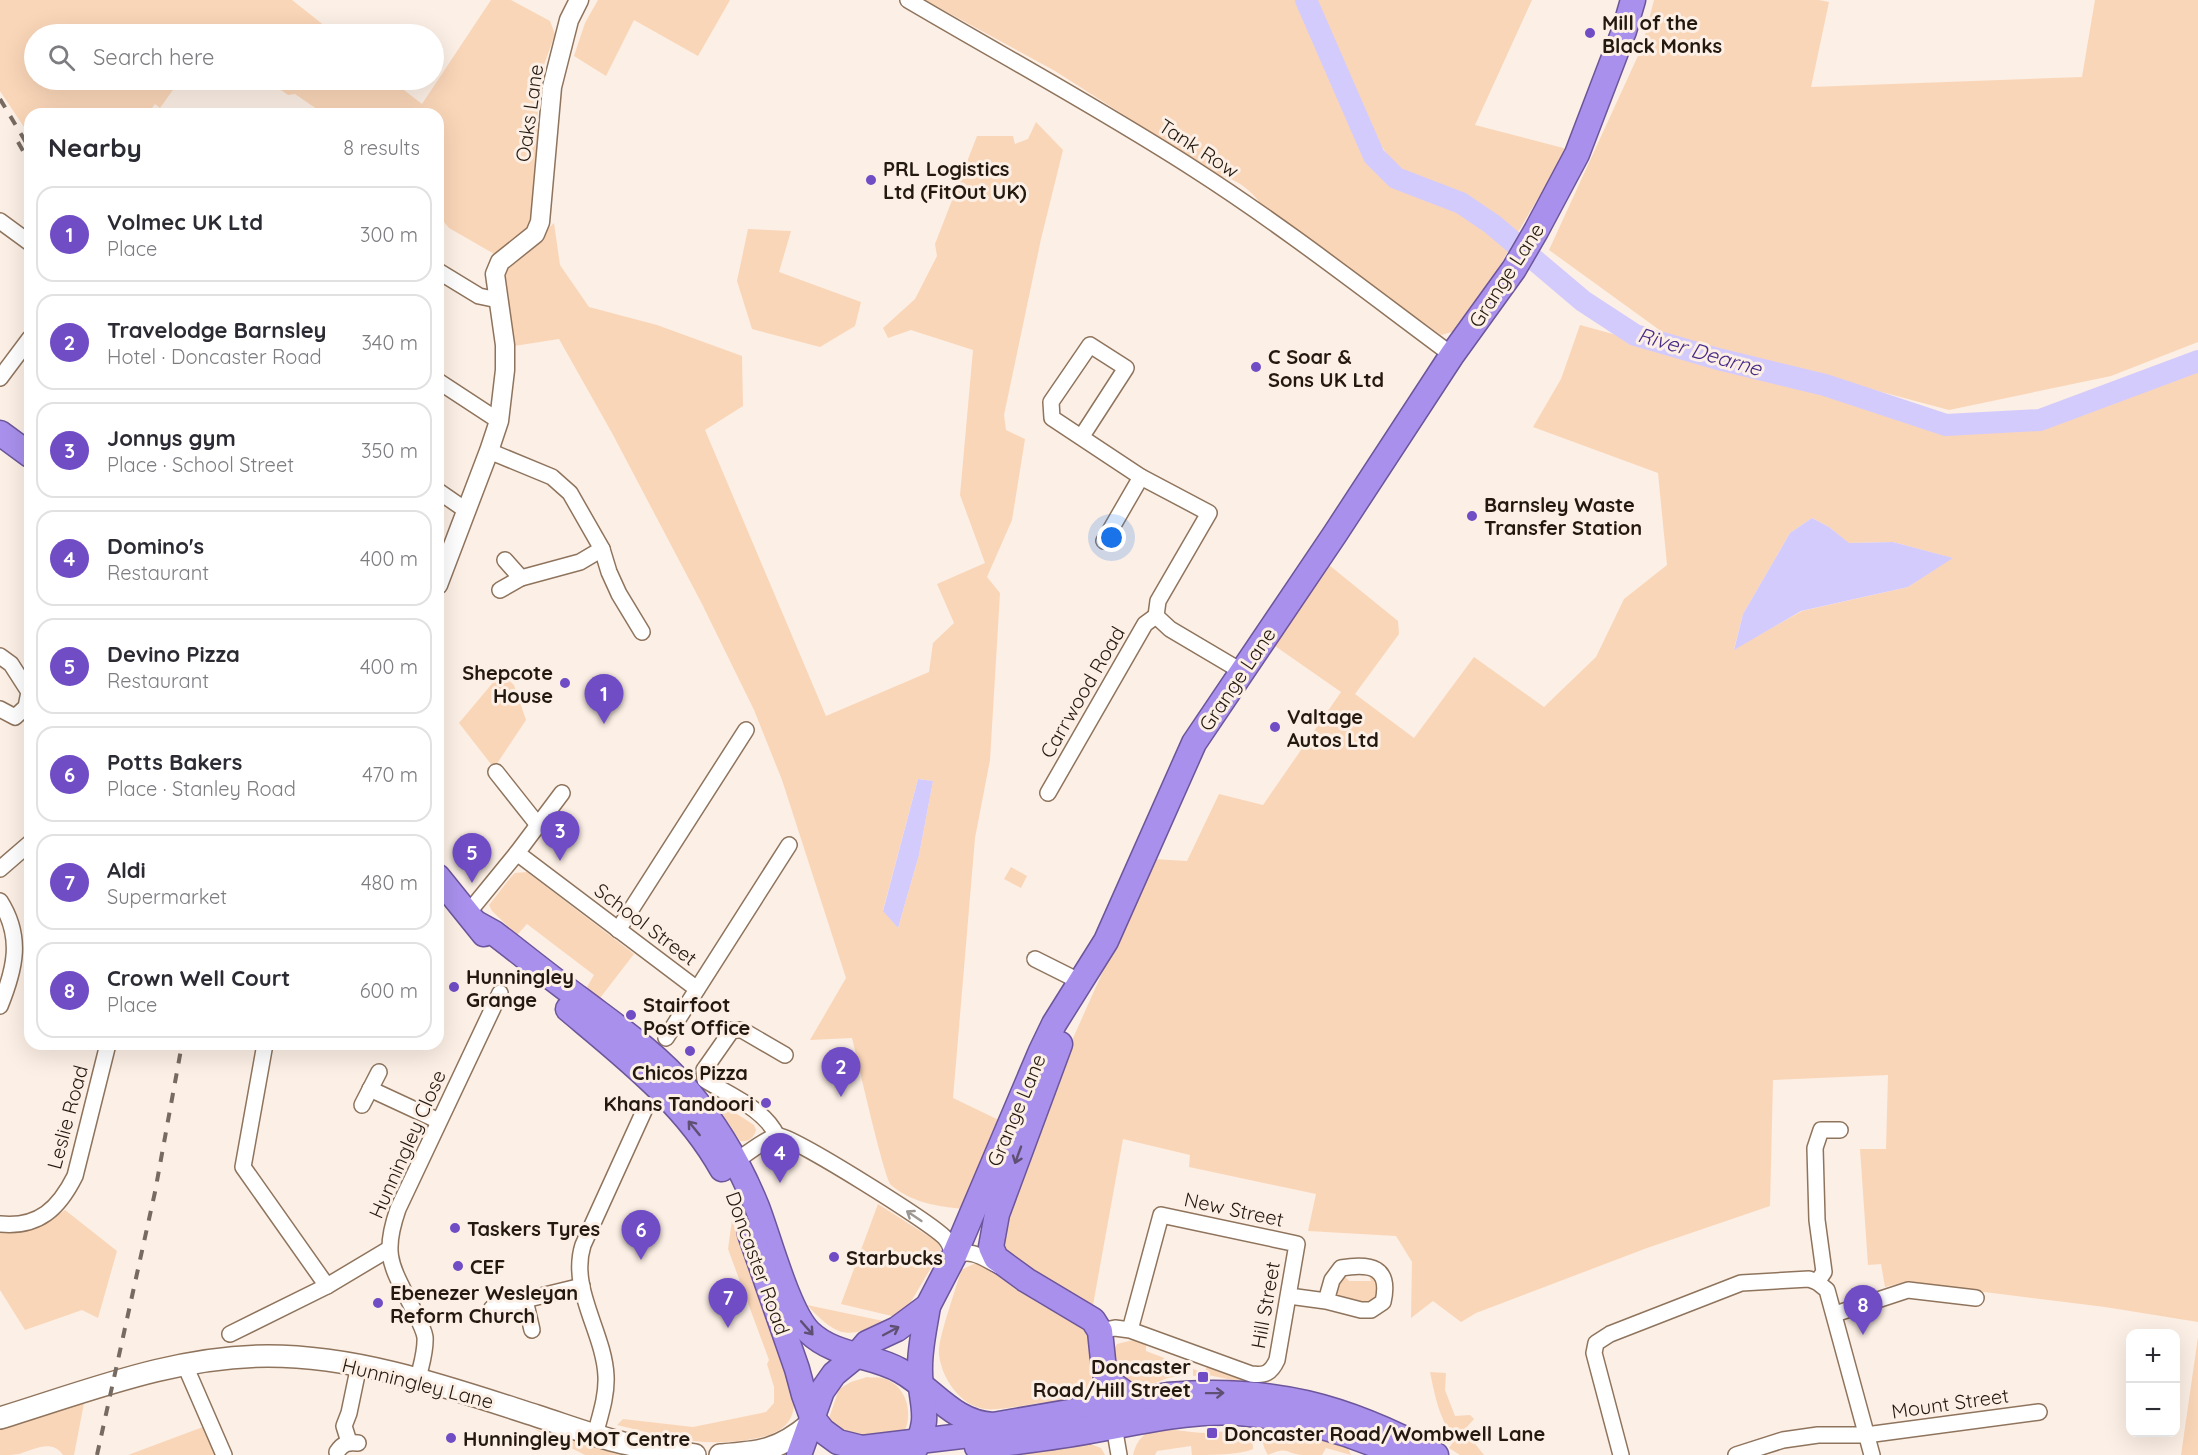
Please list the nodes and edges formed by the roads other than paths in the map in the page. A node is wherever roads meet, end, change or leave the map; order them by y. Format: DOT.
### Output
graph roads {
  1 [pos="579,0"];
  2 [pos="908,0"];
  3 [pos="1633,0"];
  4 [pos="0,221"];
  5 [pos="24,239"];
  6 [pos="444,275"];
  7 [pos="498,300"];
  8 [pos="24,346"];
  9 [pos="1452,355"];
  10 [pos="0,378"];
  11 [pos="444,385"];
  12 [pos="499,421"];
  13 [pos="0,433"];
  14 [pos="1082,436"];
  15 [pos="24,451"];
  16 [pos="489,451"];
  17 [pos="1142,477"];
  18 [pos="444,495"];
  19 [pos="467,511"];
  20 [pos="1104,541"];
  21 [pos="602,549"];
  22 [pos="505,560"];
  23 [pos="444,570"];
  24 [pos="521,578"];
  25 [pos="500,590"];
  26 [pos="1156,616"];
  27 [pos="642,632"];
  28 [pos="0,656"];
  29 [pos="1241,671"];
  30 [pos="24,683"];
  31 [pos="0,708"];
  32 [pos="24,709"];
  33 [pos="746,730"];
  34 [pos="496,772"];
  35 [pos="562,792"];
  36 [pos="1048,793"];
  37 [pos="538,825"];
  38 [pos="789,845"];
  39 [pos="24,848"];
  40 [pos="517,853"];
  41 [pos="0,869"];
  42 [pos="444,884"];
  43 [pos="0,901"];
  44 [pos="472,918"];
  45 [pos="618,930"];
  46 [pos="1035,959"];
  47 [pos="1081,982"];
  48 [pos="697,989"];
  49 [pos="500,993"];
  50 [pos="0,1006"];
  51 [pos="666,1038"];
  52 [pos="106,1050"];
  53 [pos="264,1050"];
  54 [pos="784,1055"];
  55 [pos="379,1072"];
  56 [pos="370,1089"];
  57 [pos="362,1106"];
  58 [pos="644,1111"];
  59 [pos="439,1121"];
  60 [pos="1840,1130"];
  61 [pos="777,1136"];
  62 [pos="736,1161"];
  63 [pos="0,1224"];
  64 [pos="1297,1244"];
  65 [pos="389,1250"];
  66 [pos="954,1256"];
  67 [pos="1026,1280"];
  68 [pos="327,1286"];
  69 [pos="582,1286"];
  70 [pos="1822,1286"];
  71 [pos="1289,1296"];
  72 [pos="1976,1298"];
  73 [pos="525,1300"];
  74 [pos="1326,1301"];
  75 [pos="928,1306"];
  76 [pos="492,1308"];
  77 [pos="1835,1314"];
  78 [pos="532,1330"];
  79 [pos="1130,1330"];
  80 [pos="1100,1331"];
  81 [pos="230,1334"];
  82 [pos="856,1356"];
  83 [pos="184,1363"];
  84 [pos="359,1365"];
  85 [pos="1104,1370"];
  86 [pos="418,1379"];
  87 [pos="920,1384"];
  88 [pos="1136,1401"];
  89 [pos="2039,1412"];
  90 [pos="1055,1414"];
  91 [pos="0,1418"];
  92 [pos="811,1420"];
  93 [pos="1085,1420"];
  94 [pos="1114,1426"];
  95 [pos="595,1435"];
  96 [pos="1866,1435"];
  97 [pos="348,1446"];
  98 [pos="921,1450"];
  99 [pos="224,1455"];
  100 [pos="695,1455"];
  101 [pos="720,1455"];
  102 [pos="799,1455"];
  103 [pos="1119,1455"];
  104 [pos="1398,1455"];
  105 [pos="1436,1455"];
  106 [pos="1621,1455"];
  107 [pos="1736,1455"];
  108 [pos="1872,1455"];
  1 -- 7 [label="street, Oaks Lane"];
  2 -- 9 [label="street, Tank Row"];
  3 -- 9 [label="highway, Grange Lane"];
  4 -- 5 [label="street"];
  6 -- 7 [label="street"];
  7 -- 12 [label="street"];
  8 -- 10 [label="street"];
  9 -- 29 [label="highway, Grange Lane"];
  11 -- 12 [label="street"];
  12 -- 16 [label="street"];
  13 -- 15 [label="highway"];
  14 -- 14 [label="street, Carrwood Road"];
  14 -- 17 [label="street, Carrwood Road"];
  16 -- 19 [label="street"];
  16 -- 21 [label="street"];
  17 -- 20 [label="street"];
  17 -- 26 [label="street, Carrwood Road"];
  18 -- 19 [label="street"];
  19 -- 23 [label="street"];
  21 -- 24 [label="street"];
  21 -- 27 [label="street"];
  22 -- 24 [label="street"];
  24 -- 25 [label="street"];
  26 -- 29 [label="street"];
  26 -- 36 [label="street, Carrwood Road"];
  28 -- 30 [label="street"];
  29 -- 47 [label="highway, Grange Lane"];
  31 -- 32 [label="street"];
  33 -- 45 [label="street"];
  34 -- 37 [label="street"];
  35 -- 37 [label="street"];
  37 -- 40 [label="street"];
  38 -- 48 [label="street"];
  39 -- 41 [label="street"];
  40 -- 44 [label="street"];
  40 -- 45 [label="street, School Street"];
  42 -- 44 [label="highway, Doncaster Road"];
  43 -- 50 [label="street"];
  44 -- 62 [label="highway, Doncaster Road"];
  92 -- 44 [label="highway, Doncaster Road, one-way"];
  45 -- 48 [label="street, School Street"];
  46 -- 47 [label="street"];
  47 -- 66 [label="highway, Grange Lane"];
  47 -- 67 [label="highway, one-way"];
  48 -- 51 [label="street"];
  49 -- 59 [label="street, Hunningley Close"];
  52 -- 63 [label="street, Leslie Road"];
  53 -- 68 [label="street"];
  54 -- 61 [label="street"];
  55 -- 56 [label="street"];
  56 -- 57 [label="street"];
  56 -- 59 [label="street"];
  58 -- 69 [label="street"];
  59 -- 65 [label="street, Hunningley Close"];
  60 -- 70 [label="street"];
  61 -- 62 [label="street, Doncaster Road"];
  66 -- 61 [label="street, one-way"];
  62 -- 82 [label="highway, Doncaster Road, one-way"];
  64 -- 71 [label="street, Hill Street"];
  64 -- 79 [label="street, New Street"];
  65 -- 68 [label="street, Hunningley Close"];
  65 -- 86 [label="street, Hunningley Close"];
  66 -- 67 [label="street"];
  66 -- 75 [label="highway, Grange Lane"];
  67 -- 80 [label="highway"];
  68 -- 81 [label="street, Hunningley Close"];
  69 -- 73 [label="street"];
  69 -- 95 [label="street"];
  70 -- 77 [label="street"];
  70 -- 106 [label="street"];
  71 -- 74 [label="street"];
  71 -- 79 [label="street, Hill Street"];
  72 -- 77 [label="street"];
  73 -- 76 [label="street"];
  73 -- 78 [label="street"];
  82 -- 75 [label="highway, Grange Lane, one-way"];
  75 -- 87 [label="highway"];
  77 -- 96 [label="street"];
  79 -- 80 [label="street"];
  80 -- 85 [label="highway"];
  82 -- 87 [label="highway"];
  82 -- 92 [label="highway"];
  83 -- 84 [label="main road, Hunningley Lane"];
  83 -- 91 [label="main road, Hunningley Lane"];
  83 -- 99 [label="street"];
  84 -- 86 [label="main road, Hunningley Lane"];
  84 -- 97 [label="street"];
  85 -- 88 [label="highway"];
  85 -- 93 [label="street"];
  86 -- 95 [label="main road, Hunningley Lane"];
  87 -- 90 [label="highway"];
  87 -- 98 [label="highway"];
  88 -- 93 [label="highway"];
  88 -- 105 [label="highway, one-way"];
  89 -- 96 [label="street, Mount Street"];
  90 -- 93 [label="highway"];
  90 -- 94 [label="highway"];
  92 -- 98 [label="highway"];
  92 -- 101 [label="main road"];
  92 -- 102 [label="highway"];
  93 -- 94 [label="highway"];
  93 -- 98 [label="highway"];
  94 -- 103 [label="street"];
  94 -- 104 [label="highway"];
  95 -- 100 [label="main road, Hunningley Lane"];
  96 -- 107 [label="street, Mount Street"];
  96 -- 108 [label="street"];
}
